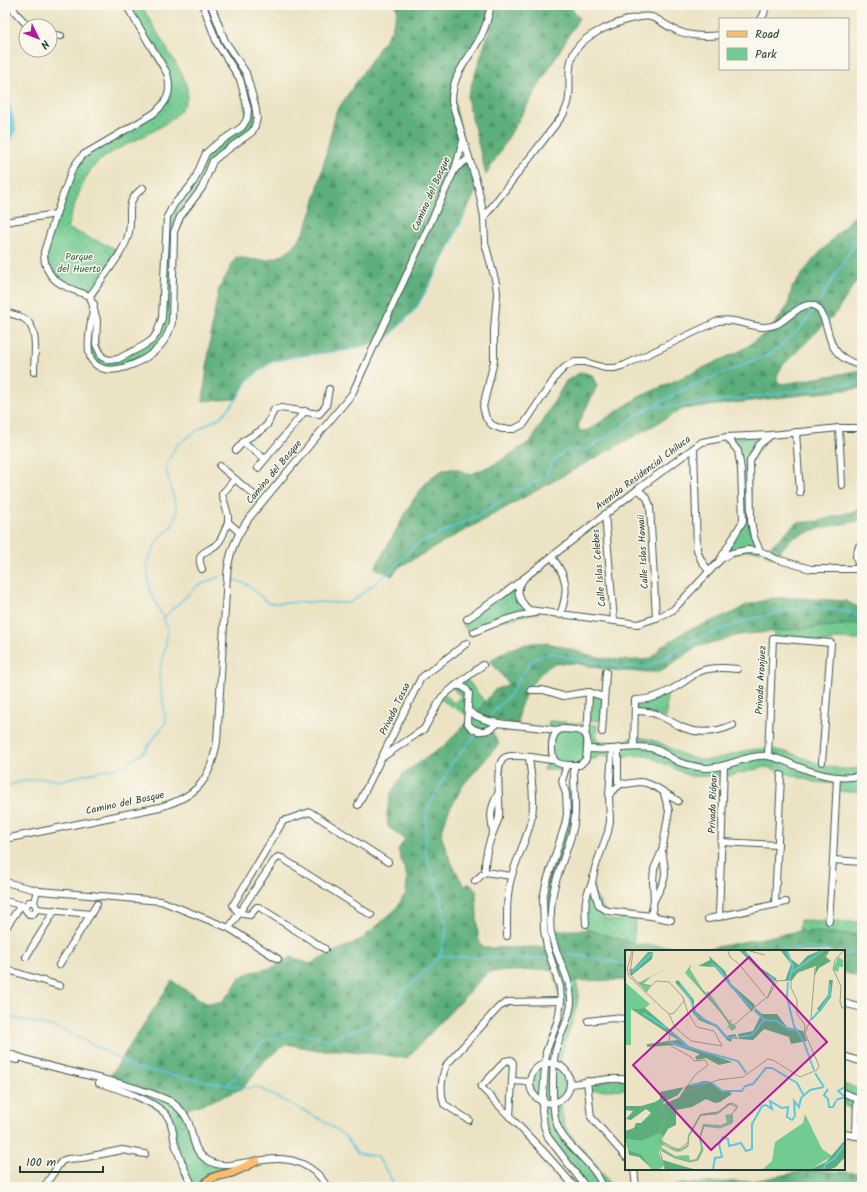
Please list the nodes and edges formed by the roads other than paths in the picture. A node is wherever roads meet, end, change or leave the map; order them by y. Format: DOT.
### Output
graph roads {
  1 [pos="12,5"];
  2 [pos="126,5"];
  3 [pos="202,5"];
  4 [pos="211,5"];
  5 [pos="491,5"];
  6 [pos="766,5"];
  7 [pos="21,18"];
  8 [pos="762,18"];
  9 [pos="58,35"];
  10 [pos="719,35"];
  11 [pos="61,36"];
  12 [pos="464,141"];
  13 [pos="469,158"];
  14 [pos="455,169"];
  15 [pos="143,188"];
  16 [pos="56,214"];
  17 [pos="484,217"];
  18 [pos="5,222"];
  19 [pos="90,296"];
  20 [pos="94,304"];
  21 [pos="5,312"];
  22 [pos="862,366"];
  23 [pos="34,372"];
  24 [pos="329,389"];
  25 [pos="326,406"];
  26 [pos="305,411"];
  27 [pos="320,414"];
  28 [pos="336,414"];
  29 [pos="329,422"];
  30 [pos="839,428"];
  31 [pos="862,428"];
  32 [pos="796,432"];
  33 [pos="771,435"];
  34 [pos="727,437"];
  35 [pos="243,442"];
  36 [pos="694,448"];
  37 [pos="236,450"];
  38 [pos="265,459"];
  39 [pos="220,466"];
  40 [pos="258,468"];
  41 [pos="234,479"];
  42 [pos="842,485"];
  43 [pos="638,489"];
  44 [pos="800,493"];
  45 [pos="254,495"];
  46 [pos="605,514"];
  47 [pos="228,522"];
  48 [pos="240,532"];
  49 [pos="862,545"];
  50 [pos="760,551"];
  51 [pos="552,557"];
  52 [pos="721,559"];
  53 [pos="860,568"];
  54 [pos="202,569"];
  55 [pos="708,570"];
  56 [pos="526,575"];
  57 [pos="539,612"];
  58 [pos="560,615"];
  59 [pos="656,618"];
  60 [pos="467,619"];
  61 [pos="614,621"];
  62 [pos="474,632"];
  63 [pos="468,643"];
  64 [pos="483,665"];
  65 [pos="737,669"];
  66 [pos="606,672"];
  67 [pos="455,686"];
  68 [pos="531,690"];
  69 [pos="589,692"];
  70 [pos="604,697"];
  71 [pos="646,700"];
  72 [pos="468,710"];
  73 [pos="635,711"];
  74 [pos="646,711"];
  75 [pos="588,720"];
  76 [pos="602,721"];
  77 [pos="498,723"];
  78 [pos="733,725"];
  79 [pos="558,731"];
  80 [pos="602,732"];
  81 [pos="585,734"];
  82 [pos="634,747"];
  83 [pos="588,749"];
  84 [pos="615,749"];
  85 [pos="768,756"];
  86 [pos="382,758"];
  87 [pos="529,758"];
  88 [pos="554,760"];
  89 [pos="822,762"];
  90 [pos="724,766"];
  91 [pos="574,767"];
  92 [pos="566,768"];
  93 [pos="781,775"];
  94 [pos="862,775"];
  95 [pos="837,777"];
  96 [pos="621,784"];
  97 [pos="574,793"];
  98 [pos="566,794"];
  99 [pos="664,794"];
  100 [pos="609,796"];
  101 [pos="678,801"];
  102 [pos="358,805"];
  103 [pos="5,839"];
  104 [pos="721,842"];
  105 [pos="778,845"];
  106 [pos="662,851"];
  107 [pos="834,860"];
  108 [pos="388,862"];
  109 [pos="862,862"];
  110 [pos="485,872"];
  111 [pos="511,876"];
  112 [pos="475,881"];
  113 [pos="5,882"];
  114 [pos="592,883"];
  115 [pos="37,890"];
  116 [pos="654,900"];
  117 [pos="5,901"];
  118 [pos="34,902"];
  119 [pos="786,902"];
  120 [pos="97,904"];
  121 [pos="775,904"];
  122 [pos="23,906"];
  123 [pos="37,909"];
  124 [pos="55,910"];
  125 [pos="239,913"];
  126 [pos="91,914"];
  127 [pos="372,915"];
  128 [pos="651,916"];
  129 [pos="719,917"];
  130 [pos="708,919"];
  131 [pos="671,920"];
  132 [pos="829,921"];
  133 [pos="586,924"];
  134 [pos="230,928"];
  135 [pos="5,929"];
  136 [pos="507,936"];
  137 [pos="325,949"];
  138 [pos="26,957"];
  139 [pos="278,959"];
  140 [pos="59,965"];
  141 [pos="5,969"];
  142 [pos="60,986"];
  143 [pos="570,989"];
  144 [pos="560,990"];
  145 [pos="561,1001"];
  146 [pos="845,1003"];
  147 [pos="862,1008"];
  148 [pos="625,1019"];
  149 [pos="588,1021"];
  150 [pos="5,1052"];
  151 [pos="845,1056"];
  152 [pos="5,1057"];
  153 [pos="862,1062"];
  154 [pos="545,1063"];
  155 [pos="554,1063"];
  156 [pos="625,1079"];
  157 [pos="512,1081"];
  158 [pos="587,1081"];
  159 [pos="529,1082"];
  160 [pos="571,1084"];
  161 [pos="845,1093"];
  162 [pos="860,1099"];
  163 [pos="542,1103"];
  164 [pos="554,1104"];
  165 [pos="510,1117"];
  166 [pos="469,1120"];
  167 [pos="845,1134"];
  168 [pos="859,1137"];
  169 [pos="145,1154"];
  170 [pos="625,1155"];
  171 [pos="256,1161"];
  172 [pos="634,1170"];
  173 [pos="44,1187"];
  174 [pos="192,1187"];
  175 [pos="204,1187"];
  176 [pos="327,1187"];
  177 [pos="580,1187"];
  178 [pos="586,1187"];
  179 [pos="603,1187"];
  180 [pos="636,1187"];
  1 -- 7 [label="street"];
  2 -- 16 [label="street"];
  3 -- 20 [label="street"];
  4 -- 20 [label="street"];
  5 -- 12 [label="street"];
  6 -- 8 [label="street"];
  9 -- 11 [label="street"];
  10 -- 17 [label="street"];
  12 -- 13 [label="street"];
  12 -- 14 [label="street, Camino del Bosque"];
  13 -- 14 [label="street"];
  13 -- 17 [label="street"];
  14 -- 28 [label="street, Camino del Bosque"];
  15 -- 19 [label="street"];
  16 -- 18 [label="street"];
  16 -- 19 [label="street"];
  17 -- 22 [label="street"];
  19 -- 20 [label="street"];
  21 -- 23 [label="street"];
  24 -- 25 [label="street"];
  25 -- 27 [label="street"];
  25 -- 28 [label="street"];
  26 -- 27 [label="street"];
  26 -- 35 [label="street"];
  26 -- 38 [label="street"];
  27 -- 29 [label="street"];
  28 -- 29 [label="street, Camino del Bosque"];
  29 -- 48 [label="street, Camino del Bosque"];
  30 -- 31 [label="street, Avenida Residencial Chiluca"];
  30 -- 32 [label="street, Avenida Residencial Chiluca"];
  30 -- 42 [label="street"];
  32 -- 33 [label="street, Avenida Residencial Chiluca"];
  32 -- 44 [label="street"];
  33 -- 34 [label="street, Avenida Residencial Chiluca"];
  33 -- 50 [label="street"];
  34 -- 36 [label="street, Avenida Residencial Chiluca"];
  34 -- 52 [label="street"];
  35 -- 37 [label="street"];
  35 -- 38 [label="street"];
  36 -- 43 [label="street, Avenida Residencial Chiluca"];
  36 -- 55 [label="street"];
  38 -- 40 [label="street"];
  39 -- 41 [label="street"];
  41 -- 45 [label="street"];
  41 -- 47 [label="street"];
  43 -- 46 [label="street, Avenida Residencial Chiluca"];
  43 -- 59 [label="street, Calle Islas Hawaii"];
  46 -- 51 [label="street, Avenida Residencial Chiluca"];
  46 -- 61 [label="street, Calle Islas Celebes"];
  47 -- 48 [label="street"];
  47 -- 54 [label="street"];
  48 -- 103 [label="street, Camino del Bosque"];
  49 -- 53 [label="street"];
  50 -- 52 [label="street"];
  50 -- 53 [label="street"];
  51 -- 56 [label="street, Avenida Residencial Chiluca"];
  51 -- 58 [label="street"];
  52 -- 55 [label="street"];
  55 -- 59 [label="street"];
  56 -- 57 [label="street"];
  56 -- 60 [label="street, Avenida Residencial Chiluca"];
  57 -- 58 [label="street"];
  57 -- 62 [label="street"];
  58 -- 61 [label="street"];
  59 -- 61 [label="street"];
  63 -- 86 [label="street, Privada Tossa"];
  64 -- 67 [label="street, Privada Tossa"];
  65 -- 71 [label="street"];
  66 -- 70 [label="street"];
  67 -- 72 [label="street"];
  67 -- 86 [label="street, Privada Tossa"];
  68 -- 69 [label="street"];
  69 -- 70 [label="street"];
  69 -- 75 [label="street"];
  70 -- 76 [label="street"];
  71 -- 73 [label="street"];
  71 -- 74 [label="street"];
  72 -- 77 [label="street"];
  72 -- 77 [label="street"];
  73 -- 74 [label="street"];
  73 -- 82 [label="street"];
  74 -- 78 [label="street"];
  75 -- 76 [label="street"];
  75 -- 81 [label="street"];
  76 -- 80 [label="street"];
  77 -- 79 [label="street"];
  79 -- 81 [label="street"];
  79 -- 88 [label="street"];
  81 -- 83 [label="street"];
  82 -- 84 [label="street"];
  82 -- 90 [label="street"];
  83 -- 84 [label="street"];
  83 -- 91 [label="street"];
  84 -- 96 [label="street"];
  84 -- 100 [label="street"];
  85 -- 89 [label="street, Privada Aranjuez"];
  85 -- 90 [label="street"];
  85 -- 95 [label="street"];
  86 -- 102 [label="street, Privada Tossa"];
  87 -- 88 [label="street"];
  87 -- 110 [label="street"];
  87 -- 111 [label="street"];
  88 -- 92 [label="street"];
  90 -- 104 [label="street, Privada Riópar"];
  91 -- 92 [label="street"];
  91 -- 97 [label="street"];
  92 -- 98 [label="street"];
  93 -- 105 [label="street"];
  94 -- 95 [label="street"];
  95 -- 107 [label="street"];
  96 -- 99 [label="street"];
  96 -- 100 [label="street"];
  97 -- 98 [label="street"];
  97 -- 143 [label="street"];
  98 -- 144 [label="street"];
  99 -- 101 [label="street"];
  99 -- 106 [label="street"];
  100 -- 114 [label="street"];
  104 -- 105 [label="street, Privada Riópar"];
  104 -- 129 [label="street, Privada Riópar"];
  105 -- 121 [label="street"];
  106 -- 116 [label="street"];
  106 -- 116 [label="street"];
  107 -- 109 [label="street"];
  107 -- 132 [label="street"];
  108 -- 125 [label="street"];
  110 -- 111 [label="street"];
  110 -- 112 [label="street"];
  111 -- 136 [label="street"];
  113 -- 115 [label="street"];
  114 -- 128 [label="street"];
  114 -- 133 [label="street"];
  115 -- 118 [label="street"];
  115 -- 134 [label="street"];
  116 -- 128 [label="street"];
  117 -- 122 [label="street"];
  118 -- 122 [label="street"];
  118 -- 123 [label="street"];
  119 -- 121 [label="street"];
  120 -- 126 [label="street"];
  121 -- 129 [label="street"];
  122 -- 123 [label="street"];
  122 -- 135 [label="street"];
  123 -- 124 [label="street"];
  124 -- 126 [label="street"];
  124 -- 138 [label="street"];
  125 -- 127 [label="street"];
  125 -- 134 [label="street"];
  125 -- 137 [label="street"];
  126 -- 140 [label="street"];
  128 -- 131 [label="street"];
  129 -- 130 [label="street"];
  134 -- 139 [label="street"];
  141 -- 142 [label="street"];
  143 -- 144 [label="street"];
  143 -- 155 [label="street"];
  144 -- 145 [label="street"];
  145 -- 154 [label="street"];
  145 -- 166 [label="street"];
  146 -- 147 [label="street"];
  148 -- 149 [label="street"];
  150 -- 171 [label="street"];
  151 -- 153 [label="street"];
  152 -- 174 [label="street"];
  154 -- 155 [label="street"];
  154 -- 159 [label="street"];
  154 -- 163 [label="street"];
  155 -- 160 [label="street"];
  155 -- 164 [label="street"];
  156 -- 158 [label="street"];
  157 -- 159 [label="street"];
  157 -- 165 [label="street"];
  157 -- 165 [label="street"];
  158 -- 160 [label="street"];
  158 -- 170 [label="street"];
  159 -- 163 [label="street"];
  160 -- 164 [label="street"];
  161 -- 162 [label="street"];
  162 -- 168 [label="street"];
  163 -- 164 [label="street"];
  163 -- 178 [label="street"];
  164 -- 179 [label="street"];
  165 -- 177 [label="street"];
  167 -- 168 [label="street"];
  169 -- 173 [label="street"];
  171 -- 175 [label="main road"];
  171 -- 176 [label="street"];
  172 -- 180 [label="street"];
}
